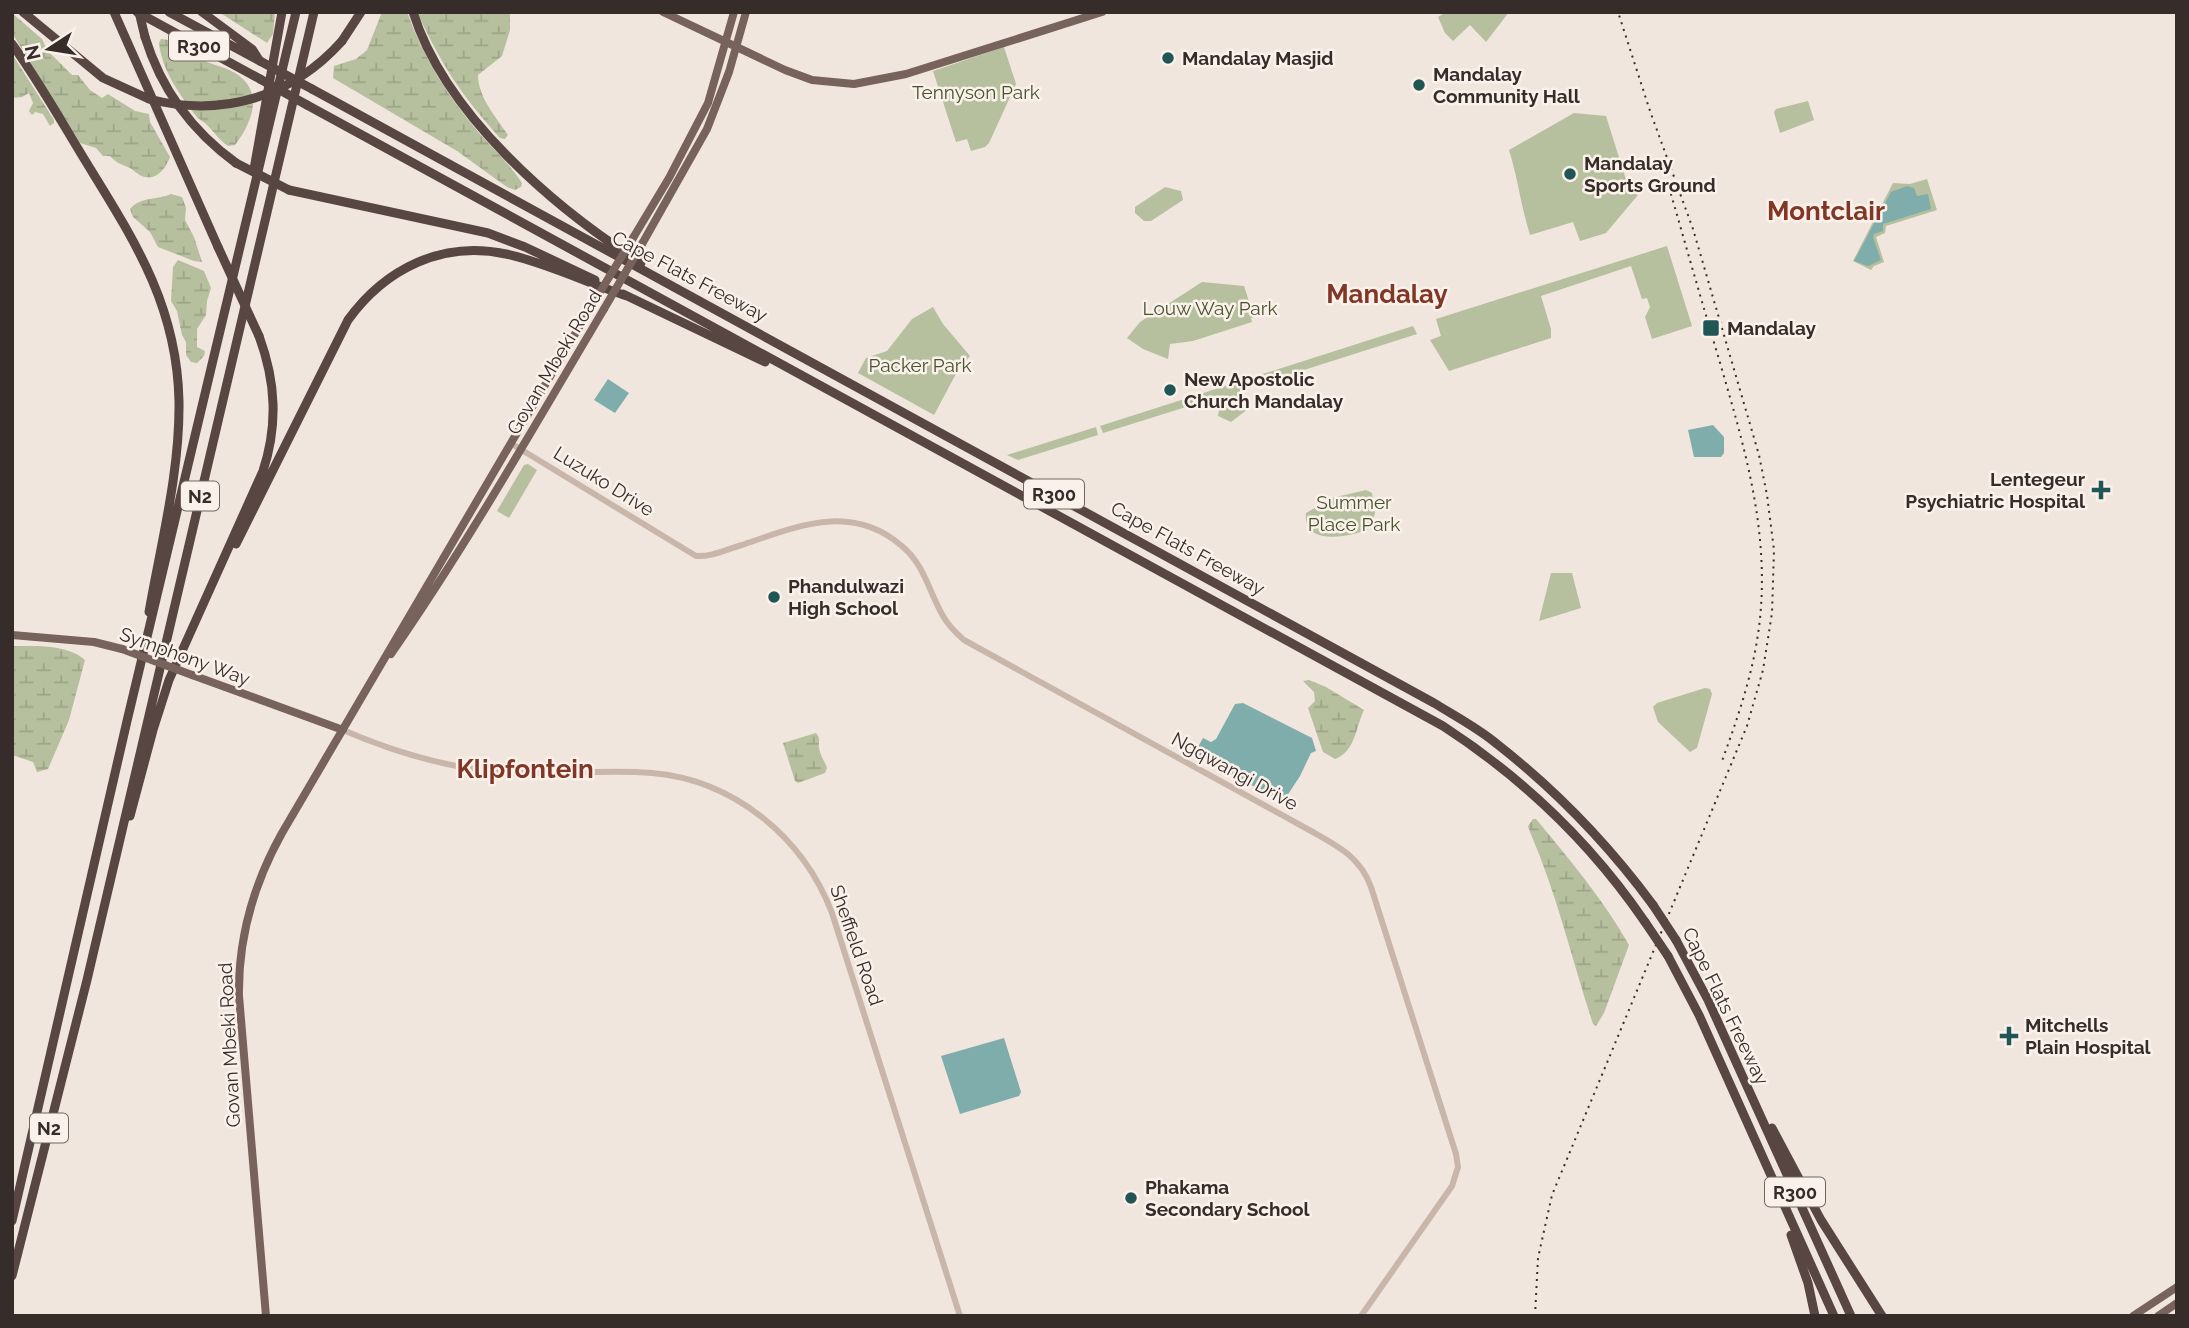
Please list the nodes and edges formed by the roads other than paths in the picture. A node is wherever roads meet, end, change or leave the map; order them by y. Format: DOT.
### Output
graph roads {
  1 [pos="23,12"];
  2 [pos="114,12"];
  3 [pos="138,12"];
  4 [pos="169,12"];
  5 [pos="202,12"];
  6 [pos="282,12"];
  7 [pos="296,12"];
  8 [pos="314,12"];
  9 [pos="361,12"];
  10 [pos="413,12"];
  11 [pos="663,12"];
  12 [pos="734,12"];
  13 [pos="746,12"];
  14 [pos="1102,12"];
  15 [pos="726,42"];
  16 [pos="12,44"];
  17 [pos="736,47"];
  18 [pos="260,61"];
  19 [pos="250,207"];
  20 [pos="627,296"];
  21 [pos="750,328"];
  22 [pos="827,390"];
  23 [pos="512,444"];
  24 [pos="521,449"];
  25 [pos="678,547"];
  26 [pos="199,614"];
  27 [pos="12,635"];
  28 [pos="373,679"];
  29 [pos="127,720"];
  30 [pos="342,730"];
  31 [pos="87,980"];
  32 [pos="1739,1068"];
  33 [pos="1774,1184"];
  34 [pos="12,1221"];
  35 [pos="12,1276"];
  36 [pos="2177,1287"];
  37 [pos="2177,1303"];
  38 [pos="266,1316"];
  39 [pos="960,1316"];
  40 [pos="1361,1316"];
  41 [pos="1815,1316"];
  42 [pos="1834,1316"];
  43 [pos="1852,1316"];
  44 [pos="1882,1316"];
  45 [pos="2133,1316"];
  46 [pos="2158,1316"];
  1 -- 9 [label="highway, bridge"];
  2 -- 26 [label="highway, bridge"];
  3 -- 20 [label="highway, bridge"];
  3 -- 22 [label="highway, Cape Flats Freeway / R300, bridge"];
  4 -- 18 [label="highway, R300"];
  5 -- 18 [label="highway"];
  6 -- 19 [label="highway"];
  7 -- 19 [label="highway, N2"];
  8 -- 31 [label="highway, N2"];
  10 -- 21 [label="highway"];
  11 -- 15 [label="main road"];
  12 -- 15 [label="main road, Govan Mbeki Road"];
  13 -- 17 [label="main road, Govan Mbeki Road"];
  14 -- 17 [label="main road"];
  15 -- 17 [label="main road"];
  15 -- 23 [label="main road, Govan Mbeki Road, bridge"];
  16 -- 29 [label="highway"];
  17 -- 24 [label="main road, Govan Mbeki Road, bridge"];
  18 -- 21 [label="highway, Cape Flats Freeway / R300, bridge"];
  19 -- 29 [label="highway, N2"];
  20 -- 22 [label="highway"];
  20 -- 26 [label="highway"];
  21 -- 32 [label="highway, Cape Flats Freeway / R300, bridge"];
  22 -- 33 [label="highway, Cape Flats Freeway / R300, bridge"];
  23 -- 24 [label="street, Luzuko Drive"];
  23 -- 28 [label="main road, Govan Mbeki Road"];
  24 -- 25 [label="street, Luzuko Drive"];
  24 -- 28 [label="main road, Govan Mbeki Road"];
  25 -- 40 [label="street, Ngqwangi Drive"];
  26 -- 31 [label="highway"];
  27 -- 30 [label="main road, Symphony Way, bridge"];
  28 -- 30 [label="main road, Govan Mbeki Road"];
  29 -- 34 [label="highway, N2"];
  30 -- 38 [label="main road, Govan Mbeki Road"];
  30 -- 39 [label="street, Sheffield Road"];
  31 -- 35 [label="highway, N2"];
  32 -- 43 [label="highway, Cape Flats Freeway / R300"];
  32 -- 44 [label="highway"];
  33 -- 41 [label="highway"];
  33 -- 42 [label="highway, Cape Flats Freeway / R300"];
  36 -- 45 [label="main road"];
  37 -- 46 [label="main road"];
}
